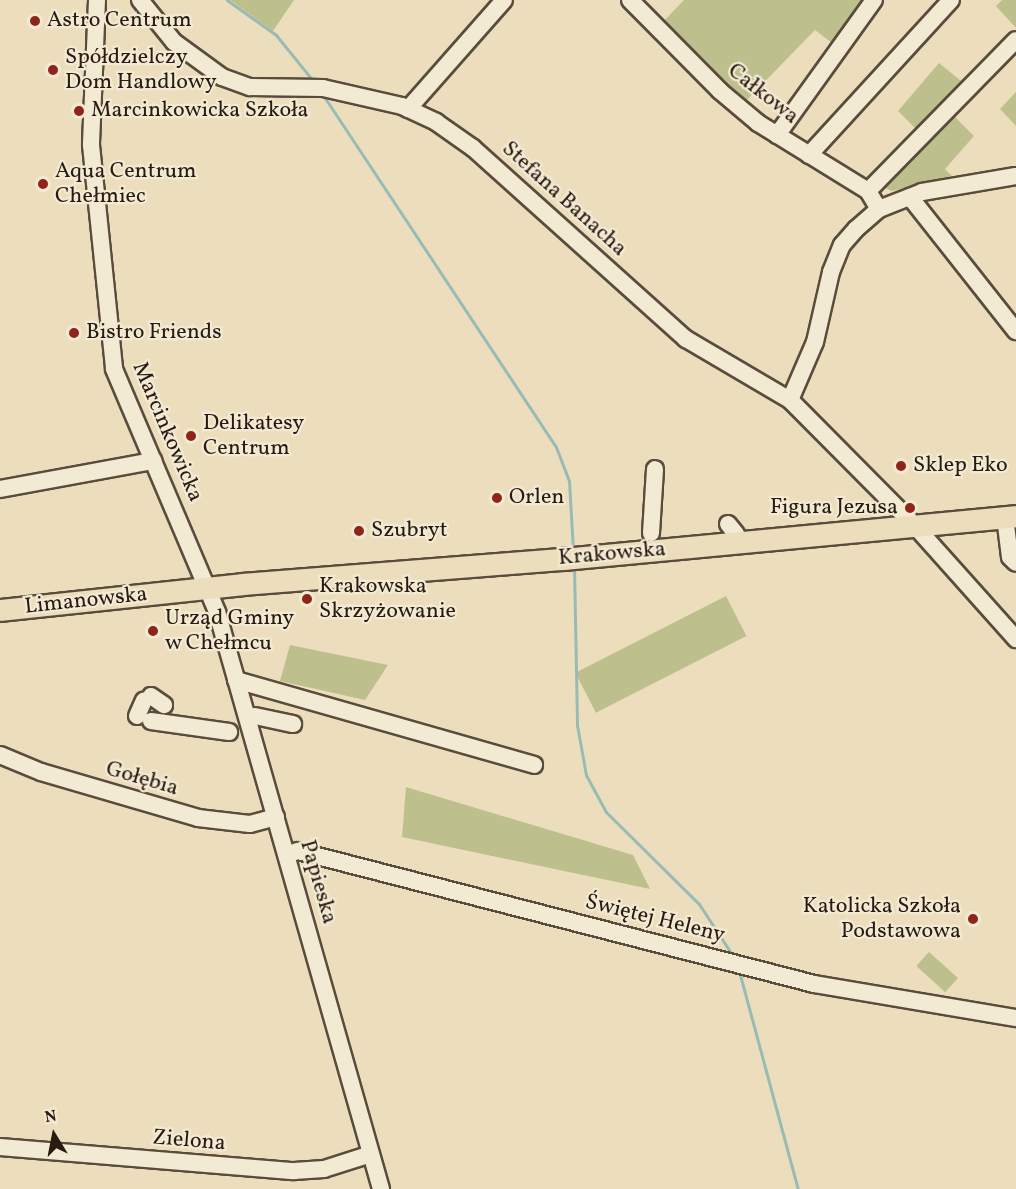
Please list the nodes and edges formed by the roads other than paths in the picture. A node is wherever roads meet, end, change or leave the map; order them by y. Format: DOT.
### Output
graph roads {
  1 [pos="97,0"];
  2 [pos="140,0"];
  3 [pos="504,0"];
  4 [pos="630,0"];
  5 [pos="874,0"];
  6 [pos="951,0"];
  7 [pos="1016,40"];
  8 [pos="408,109"];
  9 [pos="777,135"];
  10 [pos="809,155"];
  11 [pos="1016,176"];
  12 [pos="868,191"];
  13 [pos="910,197"];
  14 [pos="879,209"];
  15 [pos="1016,331"];
  16 [pos="790,400"];
  17 [pos="153,461"];
  18 [pos="655,469"];
  19 [pos="0,489"];
  20 [pos="1011,517"];
  21 [pos="915,526"];
  22 [pos="651,533"];
  23 [pos="1016,563"];
  24 [pos="208,588"];
  25 [pos="0,610"];
  26 [pos="1016,639"];
  27 [pos="236,680"];
  28 [pos="153,700"];
  29 [pos="255,716"];
  30 [pos="293,724"];
  31 [pos="229,732"];
  32 [pos="0,755"];
  33 [pos="534,765"];
  34 [pos="276,817"];
  35 [pos="287,854"];
  36 [pos="1016,1018"];
  37 [pos="0,1147"];
  38 [pos="371,1154"];
  39 [pos="381,1189"];
  1 -- 17 [label="street, Marcinkowicka"];
  2 -- 8 [label="street, Stefana Banacha"];
  3 -- 8 [label="street"];
  4 -- 9 [label="street, Całkowa"];
  5 -- 9 [label="street"];
  6 -- 10 [label="street"];
  7 -- 12 [label="street"];
  8 -- 16 [label="street, Stefana Banacha"];
  9 -- 10 [label="street, Całkowa"];
  10 -- 12 [label="street, Całkowa"];
  11 -- 13 [label="street"];
  12 -- 14 [label="street, Całkowa"];
  13 -- 14 [label="street"];
  13 -- 15 [label="street"];
  14 -- 16 [label="street"];
  16 -- 21 [label="street, Stefana Banacha"];
  17 -- 19 [label="street"];
  17 -- 24 [label="street, Marcinkowicka"];
  18 -- 22 [label="street"];
  20 -- 21 [label="main road, Krakowska"];
  20 -- 23 [label="street"];
  21 -- 24 [label="main road, Krakowska"];
  21 -- 26 [label="street, Stefana Banacha"];
  24 -- 25 [label="main road, Limanowska"];
  24 -- 27 [label="street, Papieska"];
  27 -- 33 [label="street"];
  27 -- 34 [label="street, Papieska"];
  28 -- 31 [label="street"];
  29 -- 30 [label="street"];
  32 -- 34 [label="street, Gołębia"];
  34 -- 35 [label="street, Papieska"];
  35 -- 36 [label="street, Świętej Heleny"];
  35 -- 38 [label="street, Papieska"];
  37 -- 38 [label="street, Zielona"];
  38 -- 39 [label="street, Papieska"];
}
